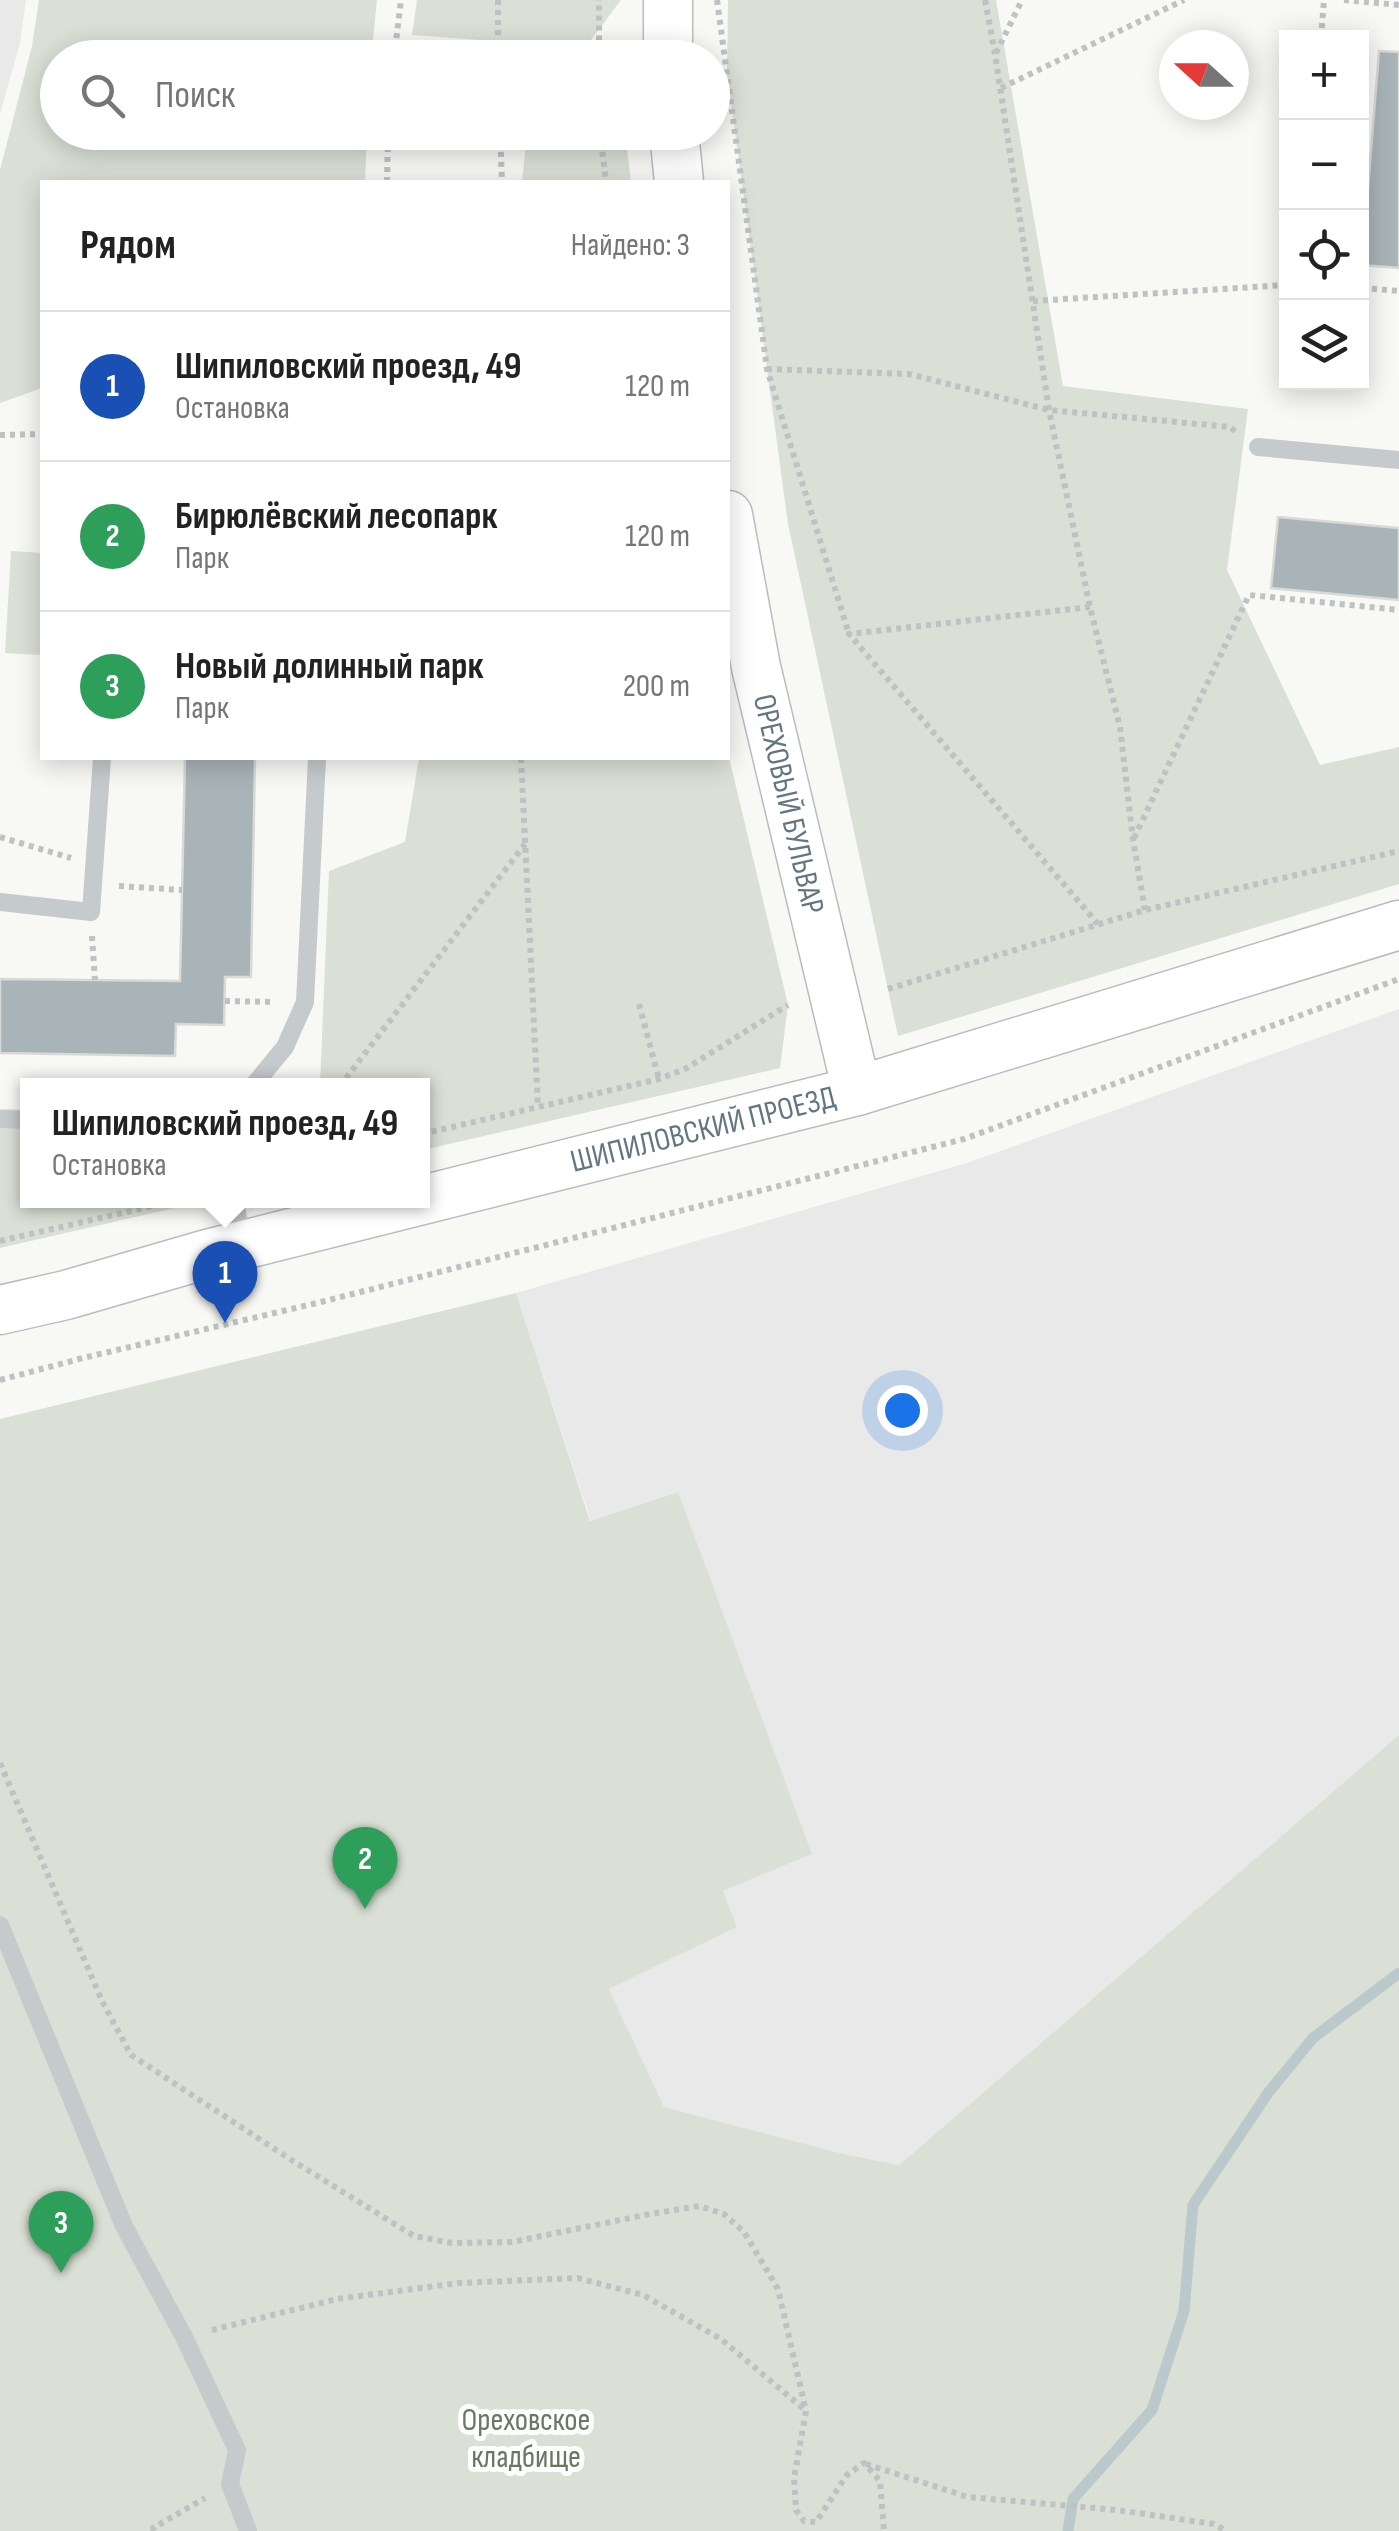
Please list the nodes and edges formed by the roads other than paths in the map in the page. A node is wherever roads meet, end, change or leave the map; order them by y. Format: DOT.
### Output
graph roads {
  1 [pos="668,0"];
  2 [pos="668,40"];
  3 [pos="676,150"];
  4 [pos="680,180"];
  5 [pos="1258,447"];
  6 [pos="1399,460"];
  7 [pos="730,530"];
  8 [pos="102,760"];
  9 [pos="316,760"];
  10 [pos="0,902"];
  11 [pos="1399,925"];
  12 [pos="260,1078"];
  13 [pos="857,1091"];
  14 [pos="430,1199"];
  15 [pos="237,1208"];
  16 [pos="394,1208"];
  17 [pos="243,1246"];
  18 [pos="0,1310"];
  19 [pos="0,1924"];
  20 [pos="248,2531"];
  1 -- 2 [label="main road"];
  3 -- 4 [label="main road"];
  5 -- 6 [label="lane"];
  7 -- 13 [label="main road, ОРЕХОВЫЙ БУЛЬВАР"];
  8 -- 10 [label="lane"];
  9 -- 12 [label="lane"];
  11 -- 13 [label="main road, ШИПИЛОВСКИЙ ПРОЕЗД"];
  13 -- 14 [label="main road, ШИПИЛОВСКИЙ ПРОЕЗД"];
  15 -- 17 [label="lane"];
  16 -- 17 [label="main road, ШИПИЛОВСКИЙ ПРОЕЗД"];
  17 -- 18 [label="main road, ШИПИЛОВСКИЙ ПРОЕЗД"];
  19 -- 20 [label="lane"];
}
